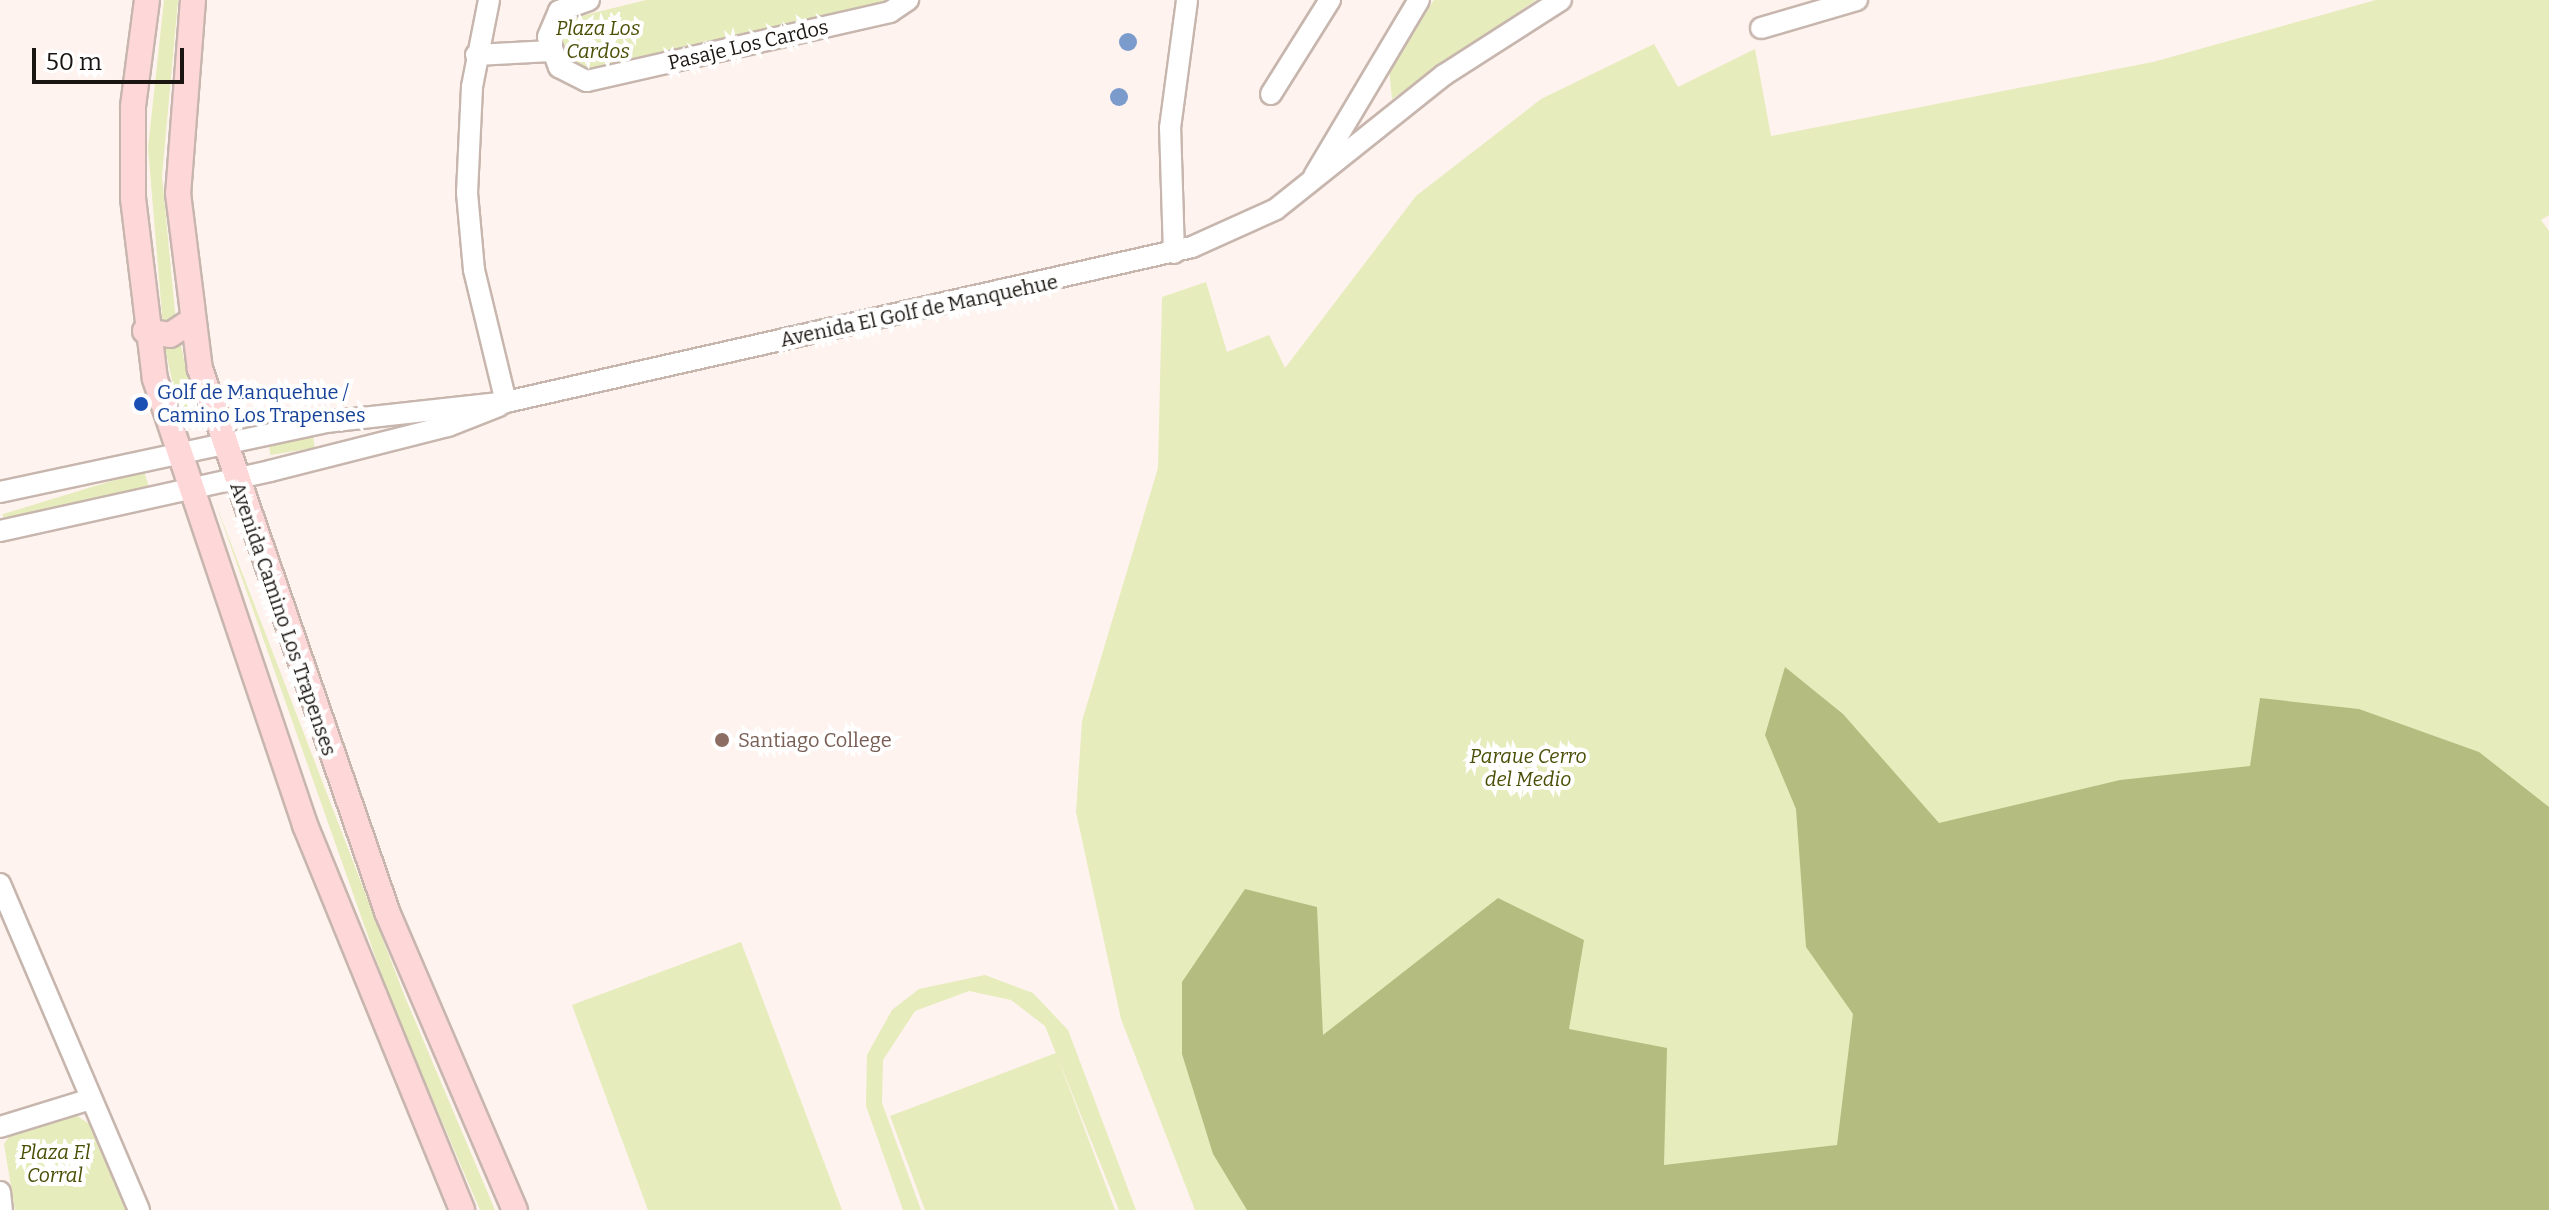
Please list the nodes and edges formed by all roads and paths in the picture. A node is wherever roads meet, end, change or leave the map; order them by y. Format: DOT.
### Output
graph roads {
  1 [pos="147,0"];
  2 [pos="193,0"];
  3 [pos="489,0"];
  4 [pos="589,0"];
  5 [pos="908,0"];
  6 [pos="1187,0"];
  7 [pos="1419,0"];
  8 [pos="1561,0"];
  9 [pos="1857,0"];
  10 [pos="1326,3"];
  11 [pos="1761,28"];
  12 [pos="551,51"];
  13 [pos="476,55"];
  14 [pos="1271,94"];
  15 [pos="1314,176"];
  16 [pos="1174,253"];
  17 [pos="190,322"];
  18 [pos="145,331"];
  19 [pos="506,402"];
  20 [pos="221,442"];
  21 [pos="176,452"];
  22 [pos="234,480"];
  23 [pos="188,489"];
  24 [pos="0,492"];
  25 [pos="0,531"];
  26 [pos="0,884"];
  27 [pos="91,1099"];
  28 [pos="0,1127"];
  29 [pos="0,1192"];
  30 [pos="2,1210"];
  31 [pos="139,1210"];
  32 [pos="462,1210"];
  33 [pos="515,1210"];
  1 -- 18 [label="main road"];
  2 -- 17 [label="main road, Avenida Camino Los Trapenses"];
  3 -- 13 [label="street"];
  4 -- 12 [label="street"];
  5 -- 12 [label="street, Pasaje Los Cardos"];
  6 -- 16 [label="street"];
  7 -- 15 [label="street, Avenida El Golf de Manquehue"];
  8 -- 15 [label="street, Avenida El Golf de Manquehue"];
  9 -- 11 [label="street"];
  10 -- 14 [label="street"];
  12 -- 13 [label="street"];
  13 -- 19 [label="street"];
  15 -- 16 [label="street, Avenida El Golf de Manquehue"];
  16 -- 19 [label="street, Avenida El Golf de Manquehue"];
  17 -- 18 [label="main road"];
  17 -- 20 [label="main road, Avenida Camino Los Trapenses"];
  18 -- 21 [label="main road"];
  19 -- 20 [label="street, Avenida El Golf de Manquehue"];
  19 -- 22 [label="street, Avenida El Golf de Manquehue"];
  20 -- 21 [label="street, Avenida El Golf de Manquehue"];
  20 -- 22 [label="main road, Avenida Camino Los Trapenses"];
  21 -- 23 [label="main road"];
  21 -- 24 [label="street, Avenida El Golf de Manquehue"];
  22 -- 23 [label="street, Avenida El Golf de Manquehue"];
  22 -- 33 [label="main road, Avenida Camino Los Trapenses"];
  23 -- 25 [label="street, Avenida El Golf de Manquehue"];
  23 -- 32 [label="main road"];
  26 -- 27 [label="street"];
  27 -- 28 [label="street"];
  27 -- 31 [label="street"];
  29 -- 30 [label="street"];
}
